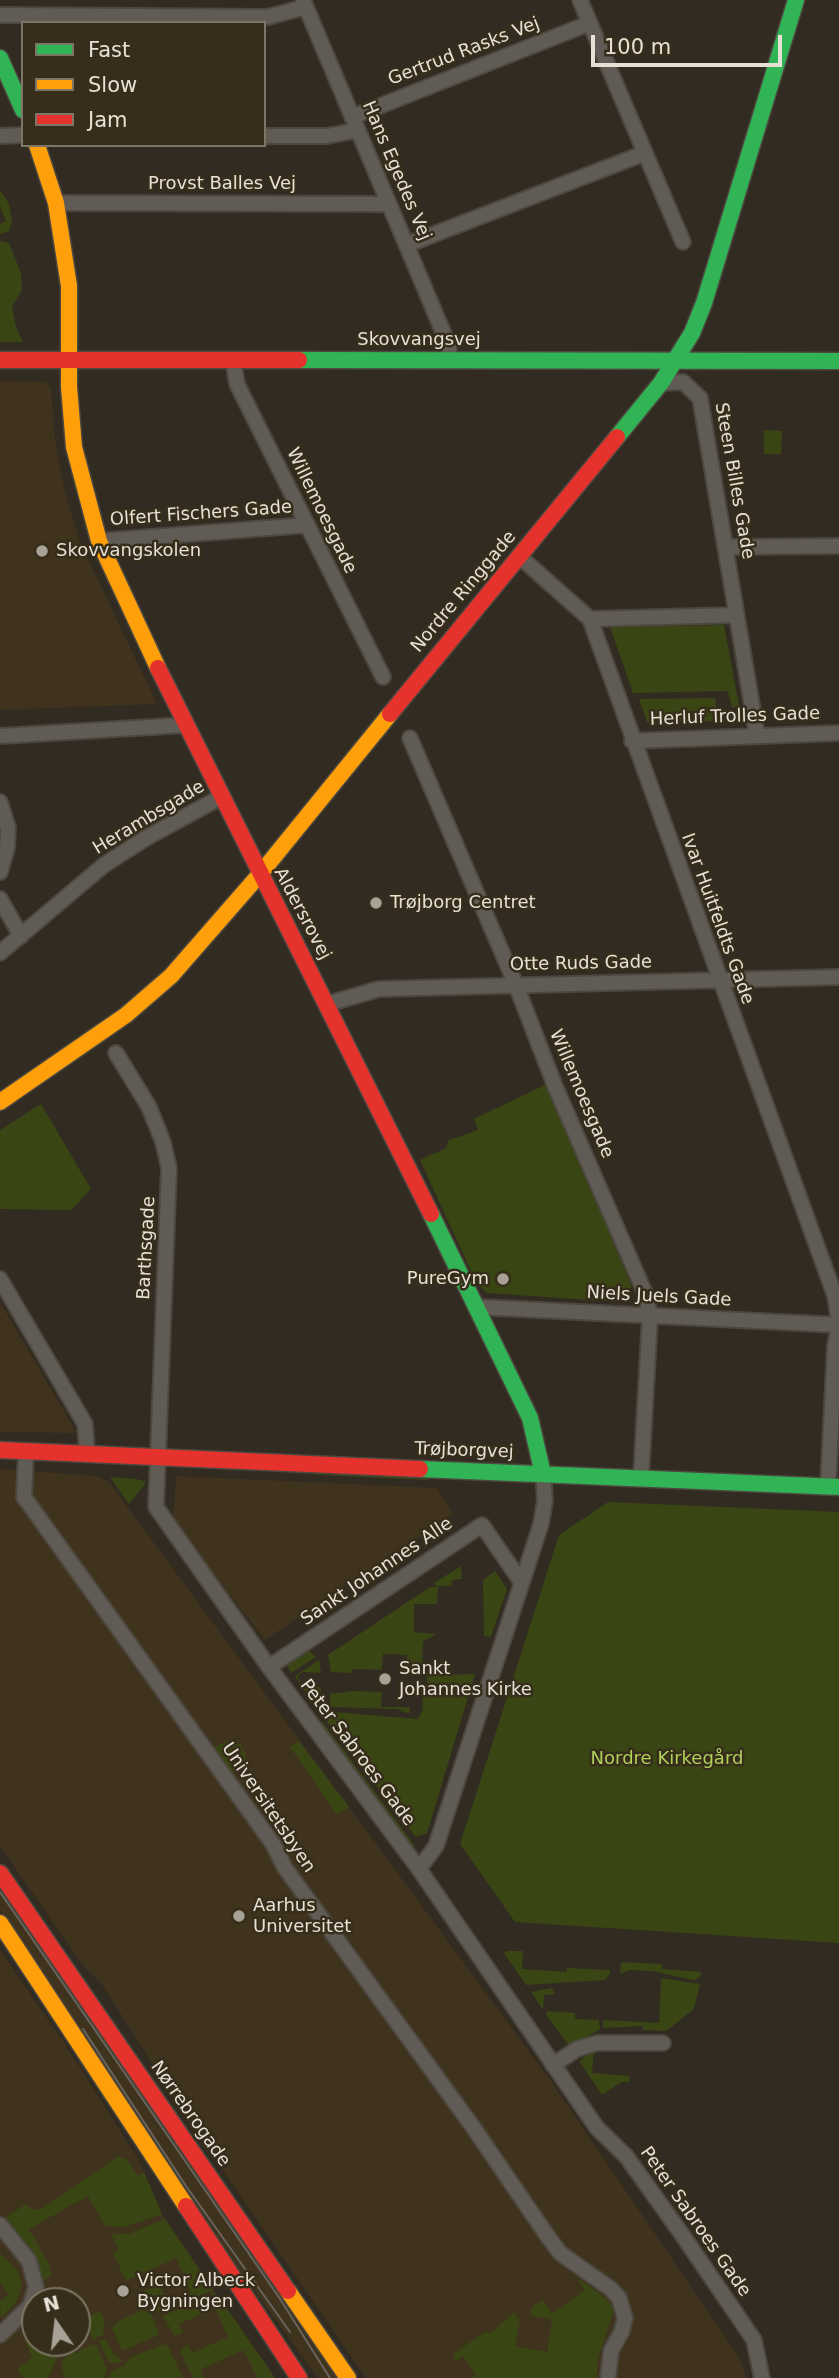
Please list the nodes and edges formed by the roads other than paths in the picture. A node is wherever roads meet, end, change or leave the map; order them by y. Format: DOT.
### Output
graph roads {
  1 [pos="580,0"];
  2 [pos="796,0"];
  3 [pos="304,3"];
  4 [pos="0,15"];
  5 [pos="590,23"];
  6 [pos="0,58"];
  7 [pos="21,105"];
  8 [pos="355,123"];
  9 [pos="21,135"];
  10 [pos="0,136"];
  11 [pos="266,136"];
  12 [pos="38,147"];
  13 [pos="645,153"];
  14 [pos="56,203"];
  15 [pos="388,204"];
  16 [pos="683,242"];
  17 [pos="406,245"];
  18 [pos="449,359"];
  19 [pos="677,359"];
  20 [pos="0,360"];
  21 [pos="70,360"];
  22 [pos="233,360"];
  23 [pos="839,361"];
  24 [pos="661,383"];
  25 [pos="307,525"];
  26 [pos="99,541"];
  27 [pos="839,546"];
  28 [pos="726,547"];
  29 [pos="519,556"];
  30 [pos="737,615"];
  31 [pos="590,619"];
  32 [pos="383,677"];
  33 [pos="185,725"];
  34 [pos="839,733"];
  35 [pos="0,736"];
  36 [pos="758,736"];
  37 [pos="410,738"];
  38 [pos="632,741"];
  39 [pos="221,797"];
  40 [pos="0,802"];
  41 [pos="0,872"];
  42 [pos="260,874"];
  43 [pos="0,899"];
  44 [pos="21,936"];
  45 [pos="0,953"];
  46 [pos="839,977"];
  47 [pos="719,980"];
  48 [pos="516,985"];
  49 [pos="327,1004"];
  50 [pos="116,1053"];
  51 [pos="0,1102"];
  52 [pos="0,1279"];
  53 [pos="478,1307"];
  54 [pos="650,1316"];
  55 [pos="839,1324"];
  56 [pos="0,1450"];
  57 [pos="26,1452"];
  58 [pos="87,1454"];
  59 [pos="157,1457"];
  60 [pos="542,1474"];
  61 [pos="641,1478"];
  62 [pos="833,1487"];
  63 [pos="522,1583"];
  64 [pos="269,1667"];
  65 [pos="419,1869"];
  66 [pos="0,1873"];
  67 [pos="0,1923"];
  68 [pos="663,2043"];
  69 [pos="553,2065"];
  70 [pos="0,2225"];
  71 [pos="0,2335"];
  72 [pos="299,2378"];
  73 [pos="348,2378"];
  74 [pos="608,2378"];
  75 [pos="762,2378"];
  1 -- 5 [label="street"];
  2 -- 19 [label="street, Nordre Ringgade"];
  3 -- 4 [label="street"];
  3 -- 8 [label="street, Hans Egedes Vej"];
  5 -- 8 [label="street, Gertrud Rasks Vej"];
  5 -- 13 [label="street"];
  6 -- 7 [label="street"];
  8 -- 11 [label="street, Gertrud Rasks Vej"];
  8 -- 15 [label="street, Hans Egedes Vej"];
  9 -- 10 [label="street"];
  12 -- 14 [label="street, Aldersrovej"];
  13 -- 16 [label="street"];
  13 -- 17 [label="street"];
  14 -- 15 [label="street, Provst Balles Vej"];
  14 -- 21 [label="street, Aldersrovej"];
  15 -- 17 [label="street, Hans Egedes Vej"];
  17 -- 18 [label="street, Hans Egedes Vej"];
  18 -- 19 [label="street, Skovvangsvej"];
  18 -- 22 [label="street, Skovvangsvej"];
  19 -- 23 [label="street, Skovvangsvej"];
  19 -- 24 [label="street, Nordre Ringgade"];
  20 -- 21 [label="street, Skovvangsvej"];
  21 -- 22 [label="street, Skovvangsvej"];
  21 -- 26 [label="street, Aldersrovej"];
  22 -- 25 [label="street, Willemoesgade"];
  24 -- 28 [label="street, Steen Billes Gade"];
  24 -- 29 [label="street, Nordre Ringgade"];
  25 -- 26 [label="street, Olfert Fischers Gade"];
  25 -- 32 [label="street, Willemoesgade"];
  26 -- 33 [label="street, Aldersrovej"];
  27 -- 28 [label="street"];
  28 -- 30 [label="street, Steen Billes Gade"];
  29 -- 31 [label="street, Ivar Huitfeldts Gade"];
  29 -- 42 [label="street, Nordre Ringgade"];
  30 -- 31 [label="street"];
  30 -- 36 [label="street, Steen Billes Gade"];
  31 -- 38 [label="street, Ivar Huitfeldts Gade"];
  33 -- 35 [label="street"];
  33 -- 39 [label="street, Aldersrovej"];
  34 -- 36 [label="street, Herluf Trolles Gade"];
  36 -- 38 [label="street, Herluf Trolles Gade"];
  37 -- 48 [label="street, Willemoesgade"];
  38 -- 47 [label="street, Ivar Huitfeldts Gade"];
  39 -- 42 [label="street, Aldersrovej"];
  39 -- 44 [label="street, Herambsgade"];
  40 -- 41 [label="street"];
  42 -- 49 [label="street, Aldersrovej"];
  42 -- 51 [label="street, Nordre Ringgade"];
  43 -- 44 [label="street"];
  44 -- 45 [label="street, Herambsgade"];
  46 -- 47 [label="street, Otte Ruds Gade"];
  47 -- 48 [label="street, Otte Ruds Gade"];
  47 -- 55 [label="street, Ivar Huitfeldts Gade"];
  48 -- 49 [label="street, Otte Ruds Gade"];
  48 -- 54 [label="street, Willemoesgade"];
  49 -- 53 [label="street, Aldersrovej"];
  50 -- 59 [label="street, Barthsgade"];
  52 -- 58 [label="street"];
  53 -- 54 [label="street, Niels Juels Gade"];
  53 -- 60 [label="street, Aldersrovej"];
  54 -- 55 [label="street, Niels Juels Gade"];
  54 -- 61 [label="street, Willemoesgade"];
  55 -- 62 [label="street, Ivar Huitfeldts Gade"];
  56 -- 57 [label="street, Trøjborgvej"];
  57 -- 58 [label="street, Trøjborgvej"];
  57 -- 74 [label="street, Universitetsbyen"];
  58 -- 59 [label="street, Trøjborgvej"];
  59 -- 60 [label="street, Trøjborgvej"];
  59 -- 64 [label="street, Peter Sabroes Gade"];
  60 -- 61 [label="street, Trøjborgvej"];
  60 -- 63 [label="street"];
  61 -- 62 [label="street, Trøjborgvej"];
  63 -- 64 [label="street, Sankt Johannes Alle"];
  63 -- 65 [label="street"];
  64 -- 65 [label="street, Peter Sabroes Gade"];
  65 -- 69 [label="street, Peter Sabroes Gade"];
  66 -- 73 [label="street, Nørrebrogade"];
  67 -- 72 [label="street"];
  68 -- 69 [label="street"];
  69 -- 75 [label="street, Peter Sabroes Gade"];
  70 -- 71 [label="street"];
}
